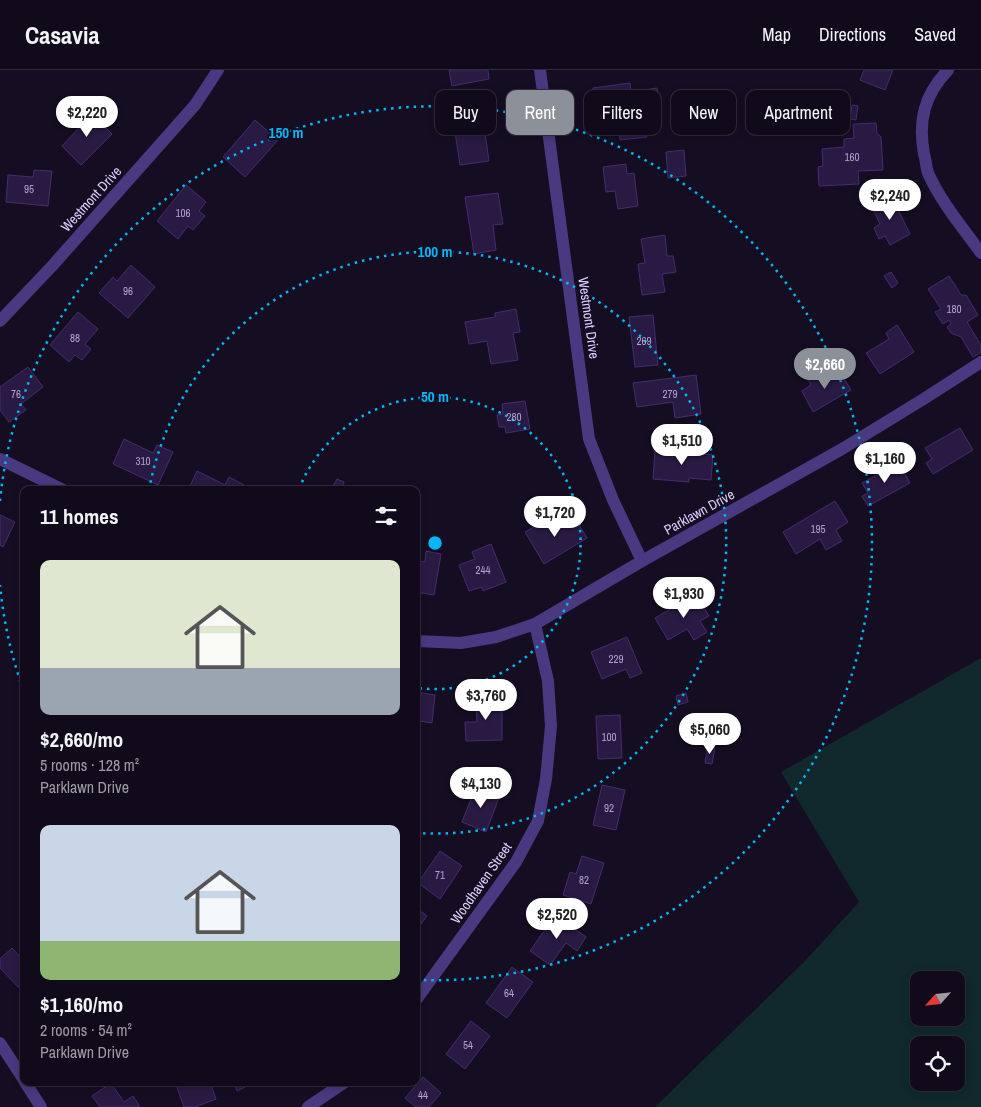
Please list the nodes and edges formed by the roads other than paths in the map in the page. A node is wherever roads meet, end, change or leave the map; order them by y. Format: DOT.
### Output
graph roads {
  1 [pos="218,70"];
  2 [pos="540,70"];
  3 [pos="948,70"];
  4 [pos="981,253"];
  5 [pos="0,321"];
  6 [pos="981,362"];
  7 [pos="0,460"];
  8 [pos="55,486"];
  9 [pos="642,561"];
  10 [pos="536,624"];
  11 [pos="420,641"];
  12 [pos="420,994"];
  13 [pos="0,1043"];
  14 [pos="20,1073"];
  15 [pos="28,1086"];
  16 [pos="339,1086"];
  17 [pos="41,1107"];
  18 [pos="308,1107"];
  1 -- 5 [label="street, Westmont Drive"];
  2 -- 9 [label="street, Westmont Drive"];
  3 -- 4 [label="street"];
  6 -- 9 [label="street, Parklawn Drive"];
  7 -- 8 [label="street"];
  9 -- 10 [label="street, Parklawn Drive"];
  10 -- 11 [label="street, Parklawn Drive"];
  10 -- 12 [label="street, Woodhaven Street"];
  13 -- 14 [label="street"];
  15 -- 17 [label="street"];
  16 -- 18 [label="street"];
}
